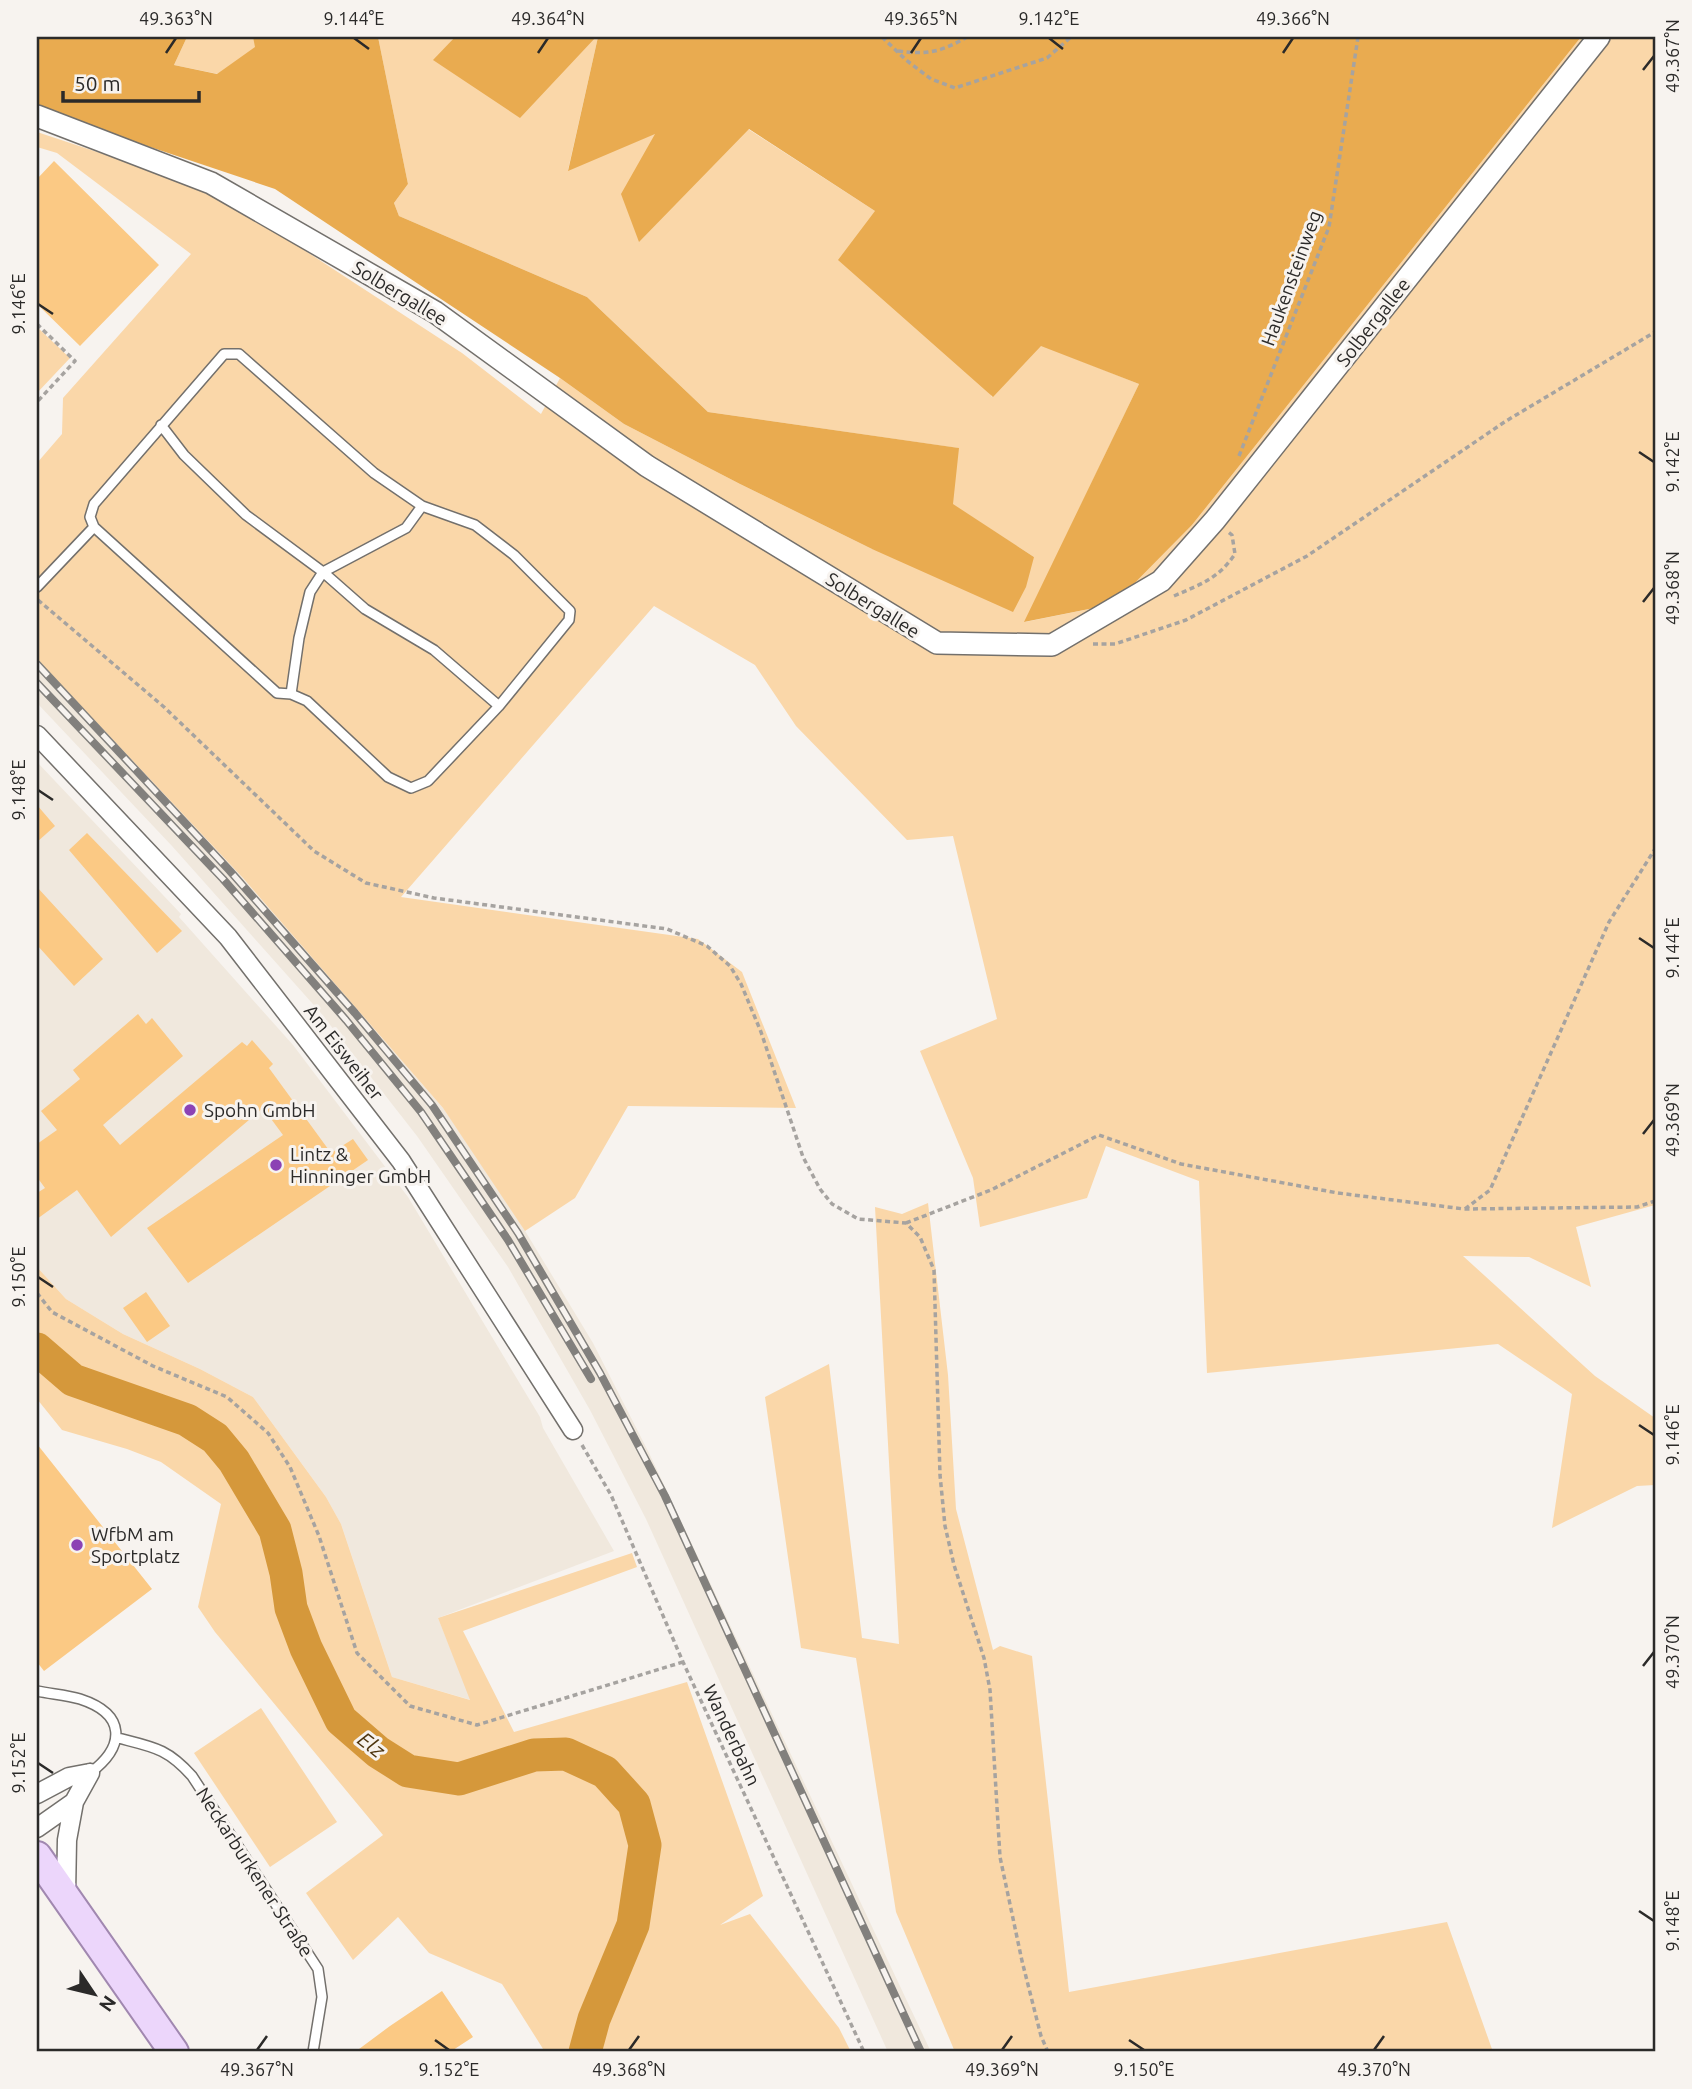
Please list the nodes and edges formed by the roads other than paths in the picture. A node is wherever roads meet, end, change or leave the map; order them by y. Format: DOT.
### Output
graph roads {
  1 [pos="1599,37"];
  2 [pos="37,116"];
  3 [pos="161,425"];
  4 [pos="422,506"];
  5 [pos="94,527"];
  6 [pos="323,572"];
  7 [pos="37,587"];
  8 [pos="290,694"];
  9 [pos="499,706"];
  10 [pos="37,735"];
  11 [pos="573,1430"];
  12 [pos="37,1691"];
  13 [pos="118,1738"];
  14 [pos="90,1773"];
  15 [pos="37,1794"];
  16 [pos="74,1802"];
  17 [pos="37,1828"];
  18 [pos="37,1856"];
  19 [pos="65,1894"];
  20 [pos="174,2052"];
  21 [pos="313,2052"];
  1 -- 2 [label="street, Solbergallee"];
  3 -- 4 [label="lane"];
  3 -- 5 [label="lane"];
  3 -- 6 [label="lane"];
  4 -- 6 [label="lane"];
  4 -- 9 [label="lane"];
  5 -- 7 [label="lane"];
  5 -- 8 [label="lane"];
  6 -- 8 [label="lane"];
  6 -- 9 [label="lane"];
  8 -- 9 [label="lane"];
  10 -- 11 [label="street, Am Eisweiher"];
  12 -- 13 [label="lane"];
  13 -- 14 [label="lane"];
  13 -- 21 [label="lane, Neckarburkener Straße"];
  14 -- 15 [label="street"];
  14 -- 16 [label="street"];
  16 -- 17 [label="street"];
  16 -- 19 [label="street"];
  18 -- 19 [label="main road"];
  19 -- 20 [label="main road"];
}
